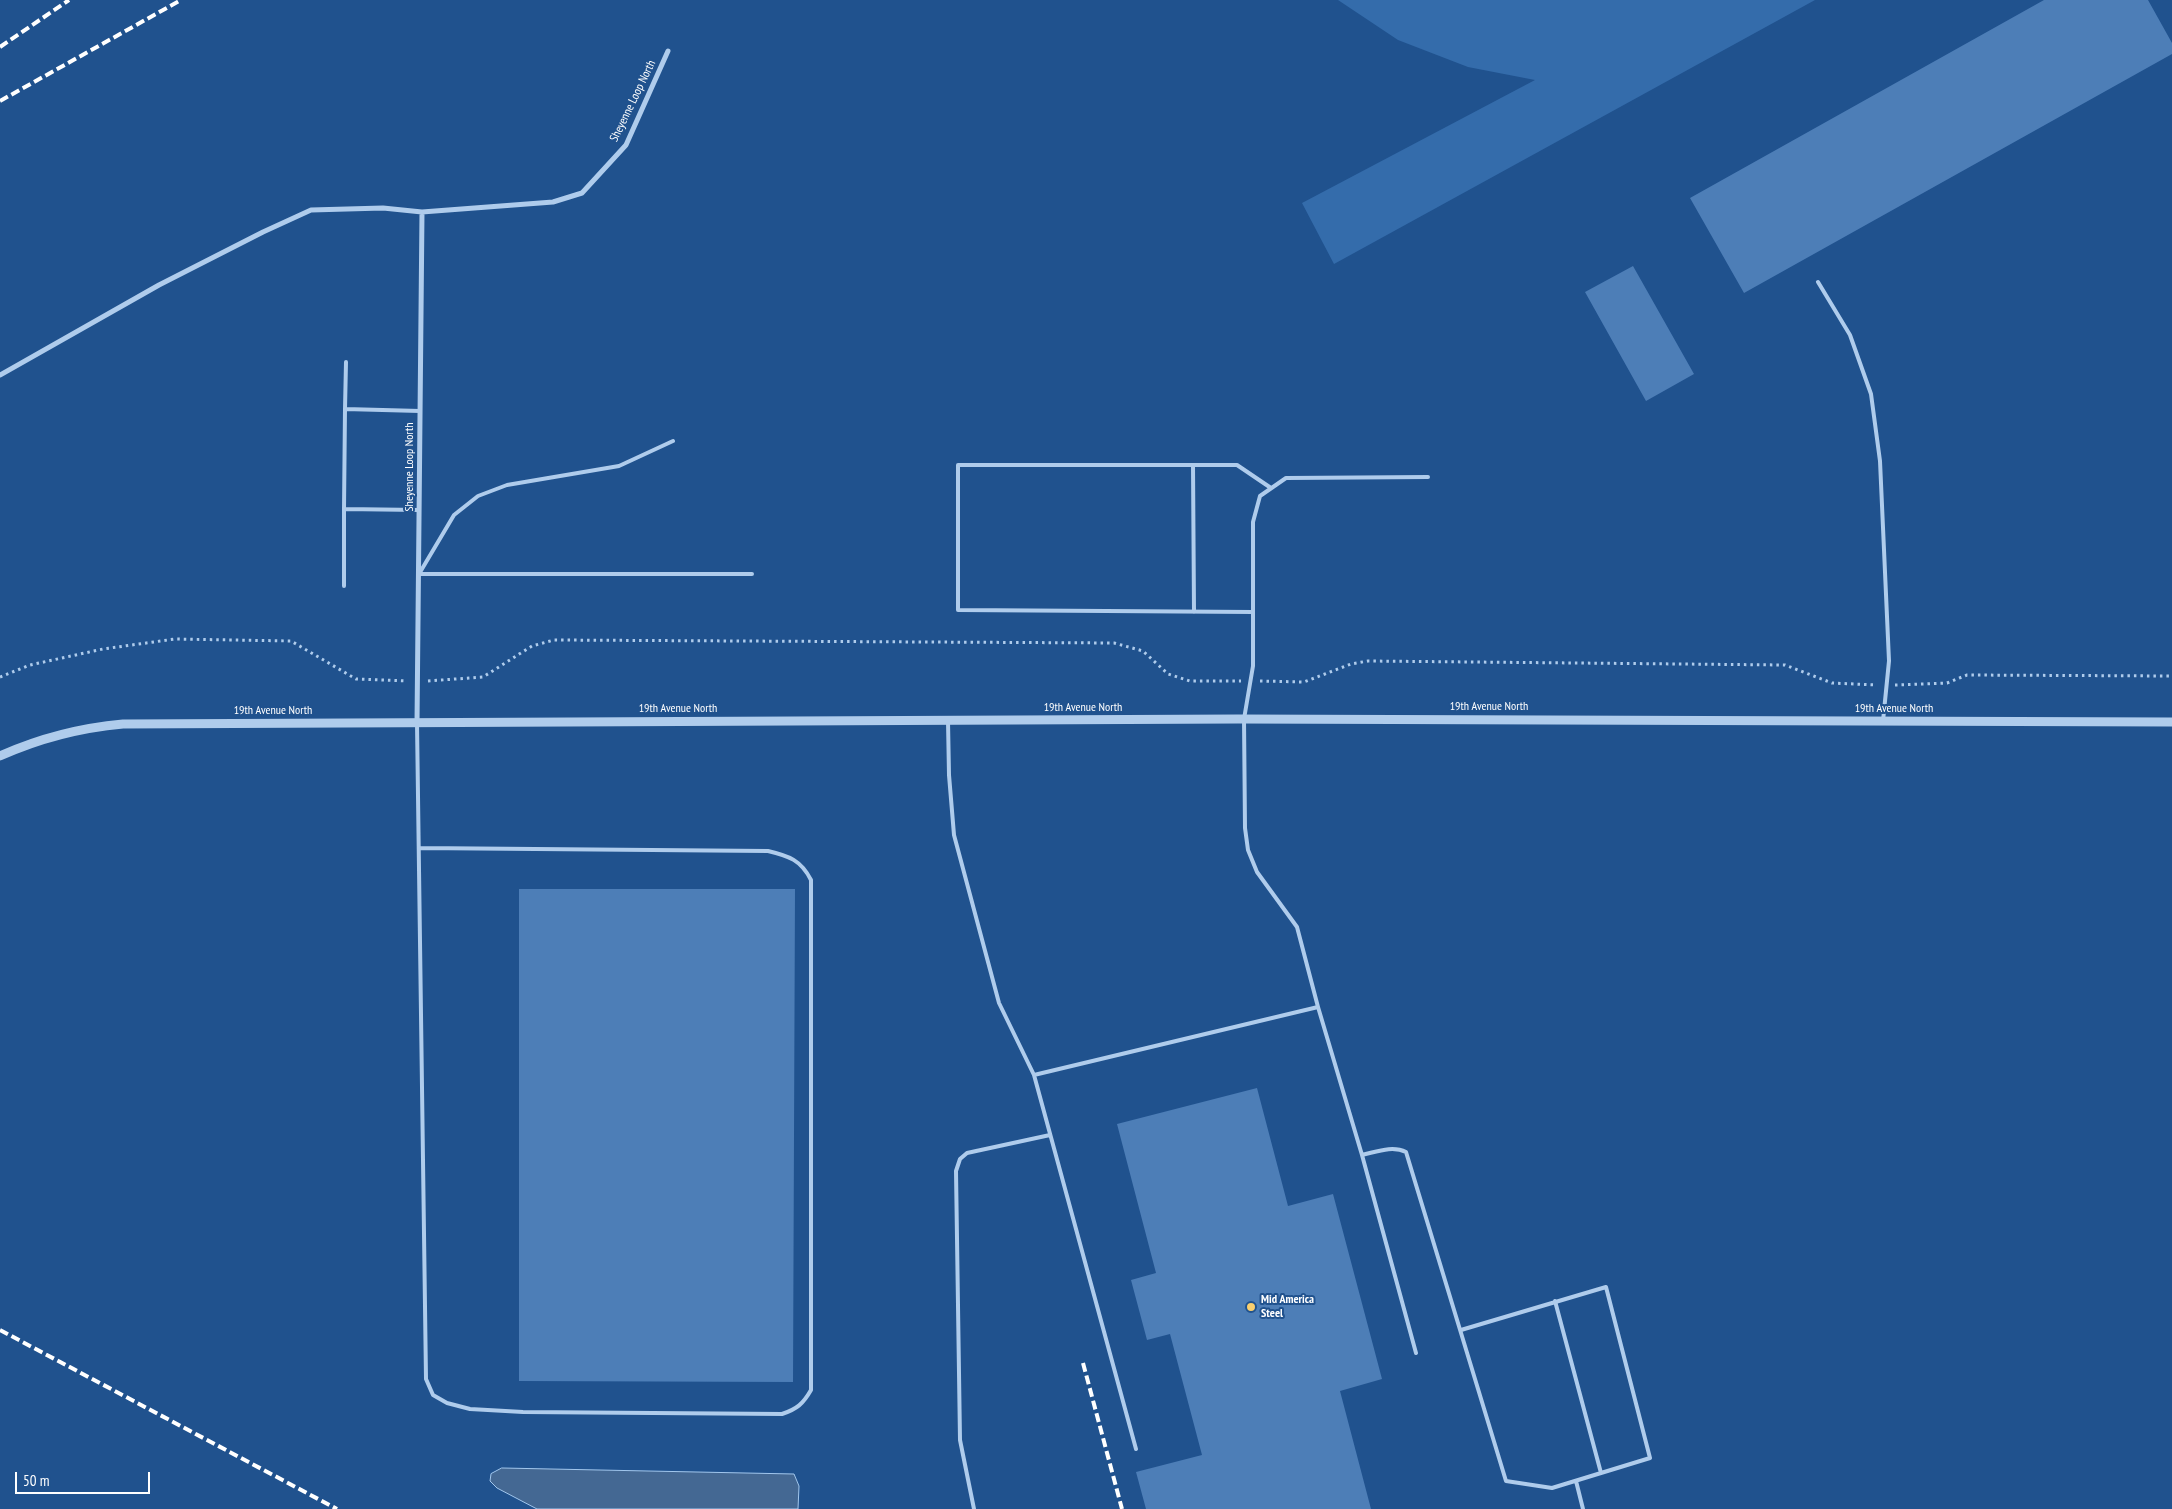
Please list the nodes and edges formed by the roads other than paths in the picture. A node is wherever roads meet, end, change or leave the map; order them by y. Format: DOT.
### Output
graph roads {
  1 [pos="668,51"];
  2 [pos="422,212"];
  3 [pos="1818,282"];
  4 [pos="346,362"];
  5 [pos="0,375"];
  6 [pos="345,410"];
  7 [pos="420,411"];
  8 [pos="674,441"];
  9 [pos="1193,465"];
  10 [pos="1428,477"];
  11 [pos="1271,488"];
  12 [pos="344,509"];
  13 [pos="419,510"];
  14 [pos="418,574"];
  15 [pos="752,574"];
  16 [pos="344,586"];
  17 [pos="1194,612"];
  18 [pos="1252,612"];
  19 [pos="1244,719"];
  20 [pos="948,721"];
  21 [pos="1883,721"];
  22 [pos="2172,722"];
  23 [pos="417,723"];
  24 [pos="0,756"];
  25 [pos="419,848"];
  26 [pos="1318,1006"];
  27 [pos="1034,1075"];
  28 [pos="1050,1135"];
  29 [pos="1362,1155"];
  30 [pos="1555,1301"];
  31 [pos="1461,1330"];
  32 [pos="1416,1353"];
  33 [pos="1136,1449"];
  34 [pos="1601,1473"];
  35 [pos="1576,1480"];
  36 [pos="974,1509"];
  37 [pos="1583,1509"];
  1 -- 2 [label="street, Sheyenne Loop North"];
  2 -- 5 [label="street, Sheyenne Loop North"];
  2 -- 7 [label="street, Sheyenne Loop North"];
  3 -- 21 [label="lane"];
  4 -- 6 [label="lane"];
  6 -- 7 [label="lane"];
  6 -- 12 [label="lane"];
  7 -- 13 [label="street, Sheyenne Loop North"];
  8 -- 14 [label="lane"];
  9 -- 11 [label="lane"];
  9 -- 17 [label="lane"];
  9 -- 17 [label="lane"];
  10 -- 11 [label="lane"];
  11 -- 18 [label="lane"];
  12 -- 13 [label="lane"];
  12 -- 16 [label="lane"];
  13 -- 14 [label="street, Sheyenne Loop North"];
  14 -- 15 [label="lane"];
  14 -- 23 [label="street, Sheyenne Loop North"];
  17 -- 18 [label="lane"];
  18 -- 19 [label="lane"];
  19 -- 20 [label="street, 19th Avenue North"];
  19 -- 21 [label="street, 19th Avenue North"];
  19 -- 26 [label="lane"];
  20 -- 23 [label="street, 19th Avenue North"];
  20 -- 27 [label="lane"];
  21 -- 22 [label="street, 19th Avenue North"];
  23 -- 24 [label="street, 19th Avenue North"];
  23 -- 25 [label="lane"];
  25 -- 25 [label="lane"];
  26 -- 27 [label="lane"];
  26 -- 29 [label="lane"];
  27 -- 28 [label="lane"];
  28 -- 33 [label="lane"];
  28 -- 36 [label="lane"];
  29 -- 31 [label="lane"];
  29 -- 32 [label="lane"];
  30 -- 31 [label="lane"];
  30 -- 34 [label="lane"];
  30 -- 34 [label="lane"];
  31 -- 35 [label="lane"];
  34 -- 35 [label="lane"];
  35 -- 37 [label="lane"];
}
